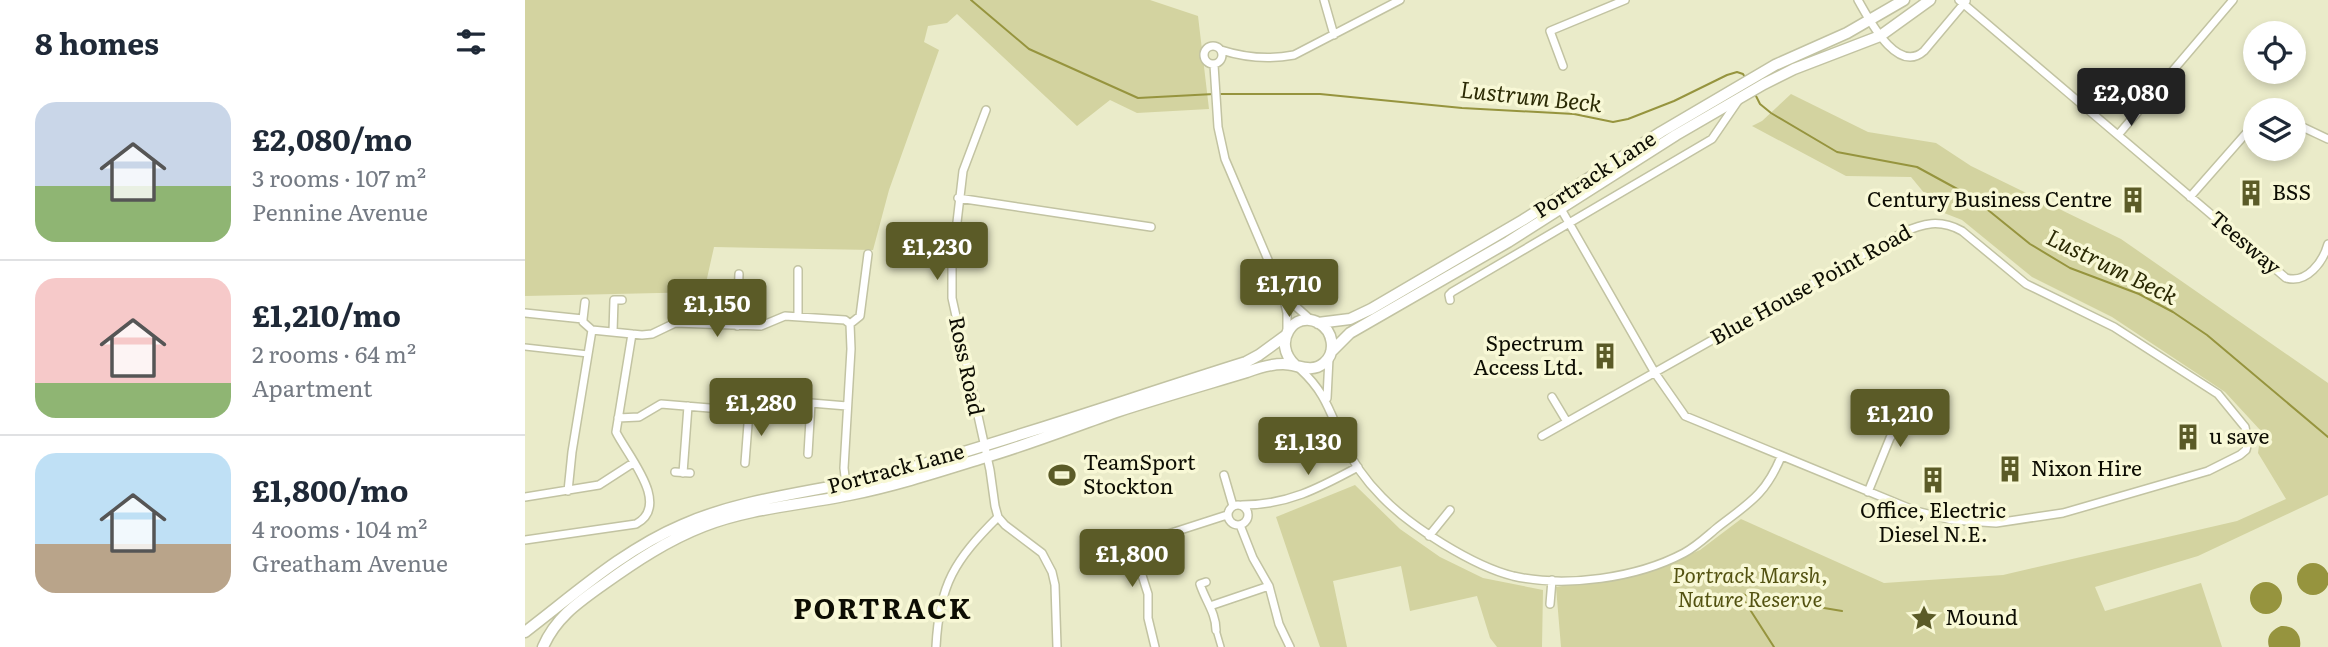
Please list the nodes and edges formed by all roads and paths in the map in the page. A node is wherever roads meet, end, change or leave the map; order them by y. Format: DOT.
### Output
graph roads {
  1 [pos="1324,0"];
  2 [pos="1400,0"];
  3 [pos="1625,0"];
  4 [pos="1858,0"];
  5 [pos="1904,0"];
  6 [pos="1930,0"];
  7 [pos="2233,0"];
  8 [pos="1963,1"];
  9 [pos="1870,21"];
  10 [pos="1334,35"];
  11 [pos="1880,36"];
  12 [pos="1221,50"];
  13 [pos="1244,57"];
  14 [pos="1216,64"];
  15 [pos="1563,66"];
  16 [pos="1761,80"];
  17 [pos="1742,93"];
  18 [pos="986,110"];
  19 [pos="2306,129"];
  20 [pos="2118,135"];
  21 [pos="2243,137"];
  22 [pos="2328,139"];
  23 [pos="2190,197"];
  24 [pos="958,198"];
  25 [pos="1561,209"];
  26 [pos="1569,224"];
  27 [pos="1151,227"];
  28 [pos="2328,244"];
  29 [pos="868,254"];
  30 [pos="798,270"];
  31 [pos="739,274"];
  32 [pos="1466,284"];
  33 [pos="1283,295"];
  34 [pos="1471,295"];
  35 [pos="622,300"];
  36 [pos="1450,300"];
  37 [pos="585,302"];
  38 [pos="525,313"];
  39 [pos="798,316"];
  40 [pos="583,319"];
  41 [pos="1316,322"];
  42 [pos="850,324"];
  43 [pos="737,326"];
  44 [pos="592,330"];
  45 [pos="613,331"];
  46 [pos="632,334"];
  47 [pos="1286,334"];
  48 [pos="525,347"];
  49 [pos="588,354"];
  50 [pos="1330,354"];
  51 [pos="1297,366"];
  52 [pos="1655,373"];
  53 [pos="1552,397"];
  54 [pos="811,402"];
  55 [pos="1327,402"];
  56 [pos="1927,402"];
  57 [pos="848,405"];
  58 [pos="688,406"];
  59 [pos="749,411"];
  60 [pos="1915,412"];
  61 [pos="618,418"];
  62 [pos="1566,422"];
  63 [pos="1923,422"];
  64 [pos="1542,436"];
  65 [pos="983,446"];
  66 [pos="808,454"];
  67 [pos="986,457"];
  68 [pos="1781,457"];
  69 [pos="633,463"];
  70 [pos="745,463"];
  71 [pos="1358,467"];
  72 [pos="683,473"];
  73 [pos="1224,475"];
  74 [pos="846,485"];
  75 [pos="568,491"];
  76 [pos="1868,492"];
  77 [pos="525,497"];
  78 [pos="1242,505"];
  79 [pos="1266,505"];
  80 [pos="1233,506"];
  81 [pos="1450,510"];
  82 [pos="1227,515"];
  83 [pos="998,517"];
  84 [pos="1248,517"];
  85 [pos="1240,525"];
  86 [pos="1429,536"];
  87 [pos="525,540"];
  88 [pos="1552,580"];
  89 [pos="1206,582"];
  90 [pos="1269,586"];
  91 [pos="1551,604"];
  92 [pos="1210,606"];
  93 [pos="1216,631"];
  94 [pos="525,634"];
  95 [pos="543,647"];
  96 [pos="936,647"];
  97 [pos="1057,647"];
  98 [pos="1155,647"];
  99 [pos="1221,647"];
  100 [pos="1290,647"];
  1 -- 10 [label="street"];
  2 -- 10 [label="street"];
  3 -- 15 [label="street"];
  4 -- 9 [label="street"];
  5 -- 9 [label="main road, Portrack Lane"];
  6 -- 11 [label="main road, Portrack Lane"];
  7 -- 20 [label="street"];
  8 -- 11 [label="street"];
  8 -- 20 [label="street, Teesway"];
  9 -- 11 [label="street"];
  9 -- 16 [label="main road, Portrack Lane"];
  10 -- 13 [label="street"];
  11 -- 16 [label="main road, Portrack Lane"];
  12 -- 13 [label="street"];
  12 -- 14 [label="street"];
  12 -- 14 [label="street"];
  13 -- 14 [label="street"];
  14 -- 33 [label="street"];
  16 -- 17 [label="main road, Portrack Lane"];
  17 -- 25 [label="main road, Portrack Lane"];
  17 -- 26 [label="street, Portrack Lane"];
  17 -- 41 [label="main road, Portrack Lane"];
  18 -- 24 [label="street, Ross Road"];
  19 -- 22 [label="street"];
  20 -- 23 [label="street, Teesway"];
  21 -- 23 [label="street, Teesway"];
  23 -- 28 [label="street, Teesway"];
  24 -- 27 [label="street"];
  24 -- 65 [label="street, Ross Road"];
  25 -- 26 [label="street"];
  25 -- 50 [label="main road, Portrack Lane"];
  26 -- 32 [label="street, Portrack Lane"];
  26 -- 52 [label="street"];
  29 -- 42 [label="street"];
  30 -- 39 [label="street"];
  31 -- 43 [label="street"];
  32 -- 34 [label="street"];
  32 -- 36 [label="street, Portrack Lane"];
  33 -- 41 [label="street"];
  33 -- 47 [label="street"];
  35 -- 45 [label="street"];
  37 -- 40 [label="street"];
  38 -- 40 [label="street"];
  39 -- 42 [label="street"];
  39 -- 43 [label="street"];
  40 -- 44 [label="street"];
  41 -- 47 [label="main road, Portrack Lane"];
  41 -- 50 [label="main road"];
  42 -- 57 [label="street"];
  43 -- 46 [label="street"];
  44 -- 45 [label="street"];
  44 -- 49 [label="street"];
  45 -- 46 [label="street"];
  46 -- 61 [label="street"];
  47 -- 51 [label="main road"];
  47 -- 65 [label="main road, Portrack Lane"];
  48 -- 49 [label="street"];
  49 -- 75 [label="street"];
  50 -- 51 [label="main road, Portrack Lane"];
  50 -- 55 [label="street"];
  51 -- 55 [label="street"];
  51 -- 67 [label="main road, Portrack Lane"];
  52 -- 62 [label="street, Blue House Point Road"];
  52 -- 68 [label="street"];
  52 -- 76 [label="street, Blue House Point Road"];
  53 -- 62 [label="street"];
  54 -- 57 [label="street"];
  54 -- 59 [label="street"];
  54 -- 66 [label="street"];
  55 -- 71 [label="street"];
  56 -- 60 [label="street"];
  57 -- 74 [label="street"];
  58 -- 59 [label="street"];
  58 -- 61 [label="street"];
  58 -- 72 [label="street"];
  59 -- 70 [label="street"];
  60 -- 63 [label="street"];
  60 -- 76 [label="street"];
  61 -- 69 [label="street"];
  62 -- 64 [label="street, Blue House Point Road"];
  65 -- 67 [label="street, Ross Road"];
  65 -- 74 [label="main road, Portrack Lane"];
  67 -- 83 [label="street, Ross Road"];
  67 -- 95 [label="main road, Portrack Lane"];
  68 -- 76 [label="street"];
  68 -- 88 [label="street"];
  69 -- 75 [label="street"];
  69 -- 87 [label="street"];
  71 -- 79 [label="street"];
  71 -- 86 [label="street"];
  73 -- 80 [label="street"];
  74 -- 94 [label="main road, Portrack Lane"];
  75 -- 77 [label="street"];
  78 -- 79 [label="street"];
  78 -- 80 [label="street"];
  78 -- 84 [label="street"];
  79 -- 84 [label="street"];
  80 -- 82 [label="street"];
  81 -- 86 [label="street"];
  82 -- 85 [label="street"];
  82 -- 98 [label="street"];
  83 -- 96 [label="street"];
  83 -- 97 [label="street"];
  84 -- 85 [label="street"];
  85 -- 90 [label="street"];
  86 -- 88 [label="street"];
  88 -- 91 [label="street"];
  89 -- 92 [label="street"];
  90 -- 92 [label="street"];
  90 -- 100 [label="street"];
  92 -- 93 [label="street"];
  93 -- 99 [label="street"];
  94 -- 95 [label="main road"];
}
